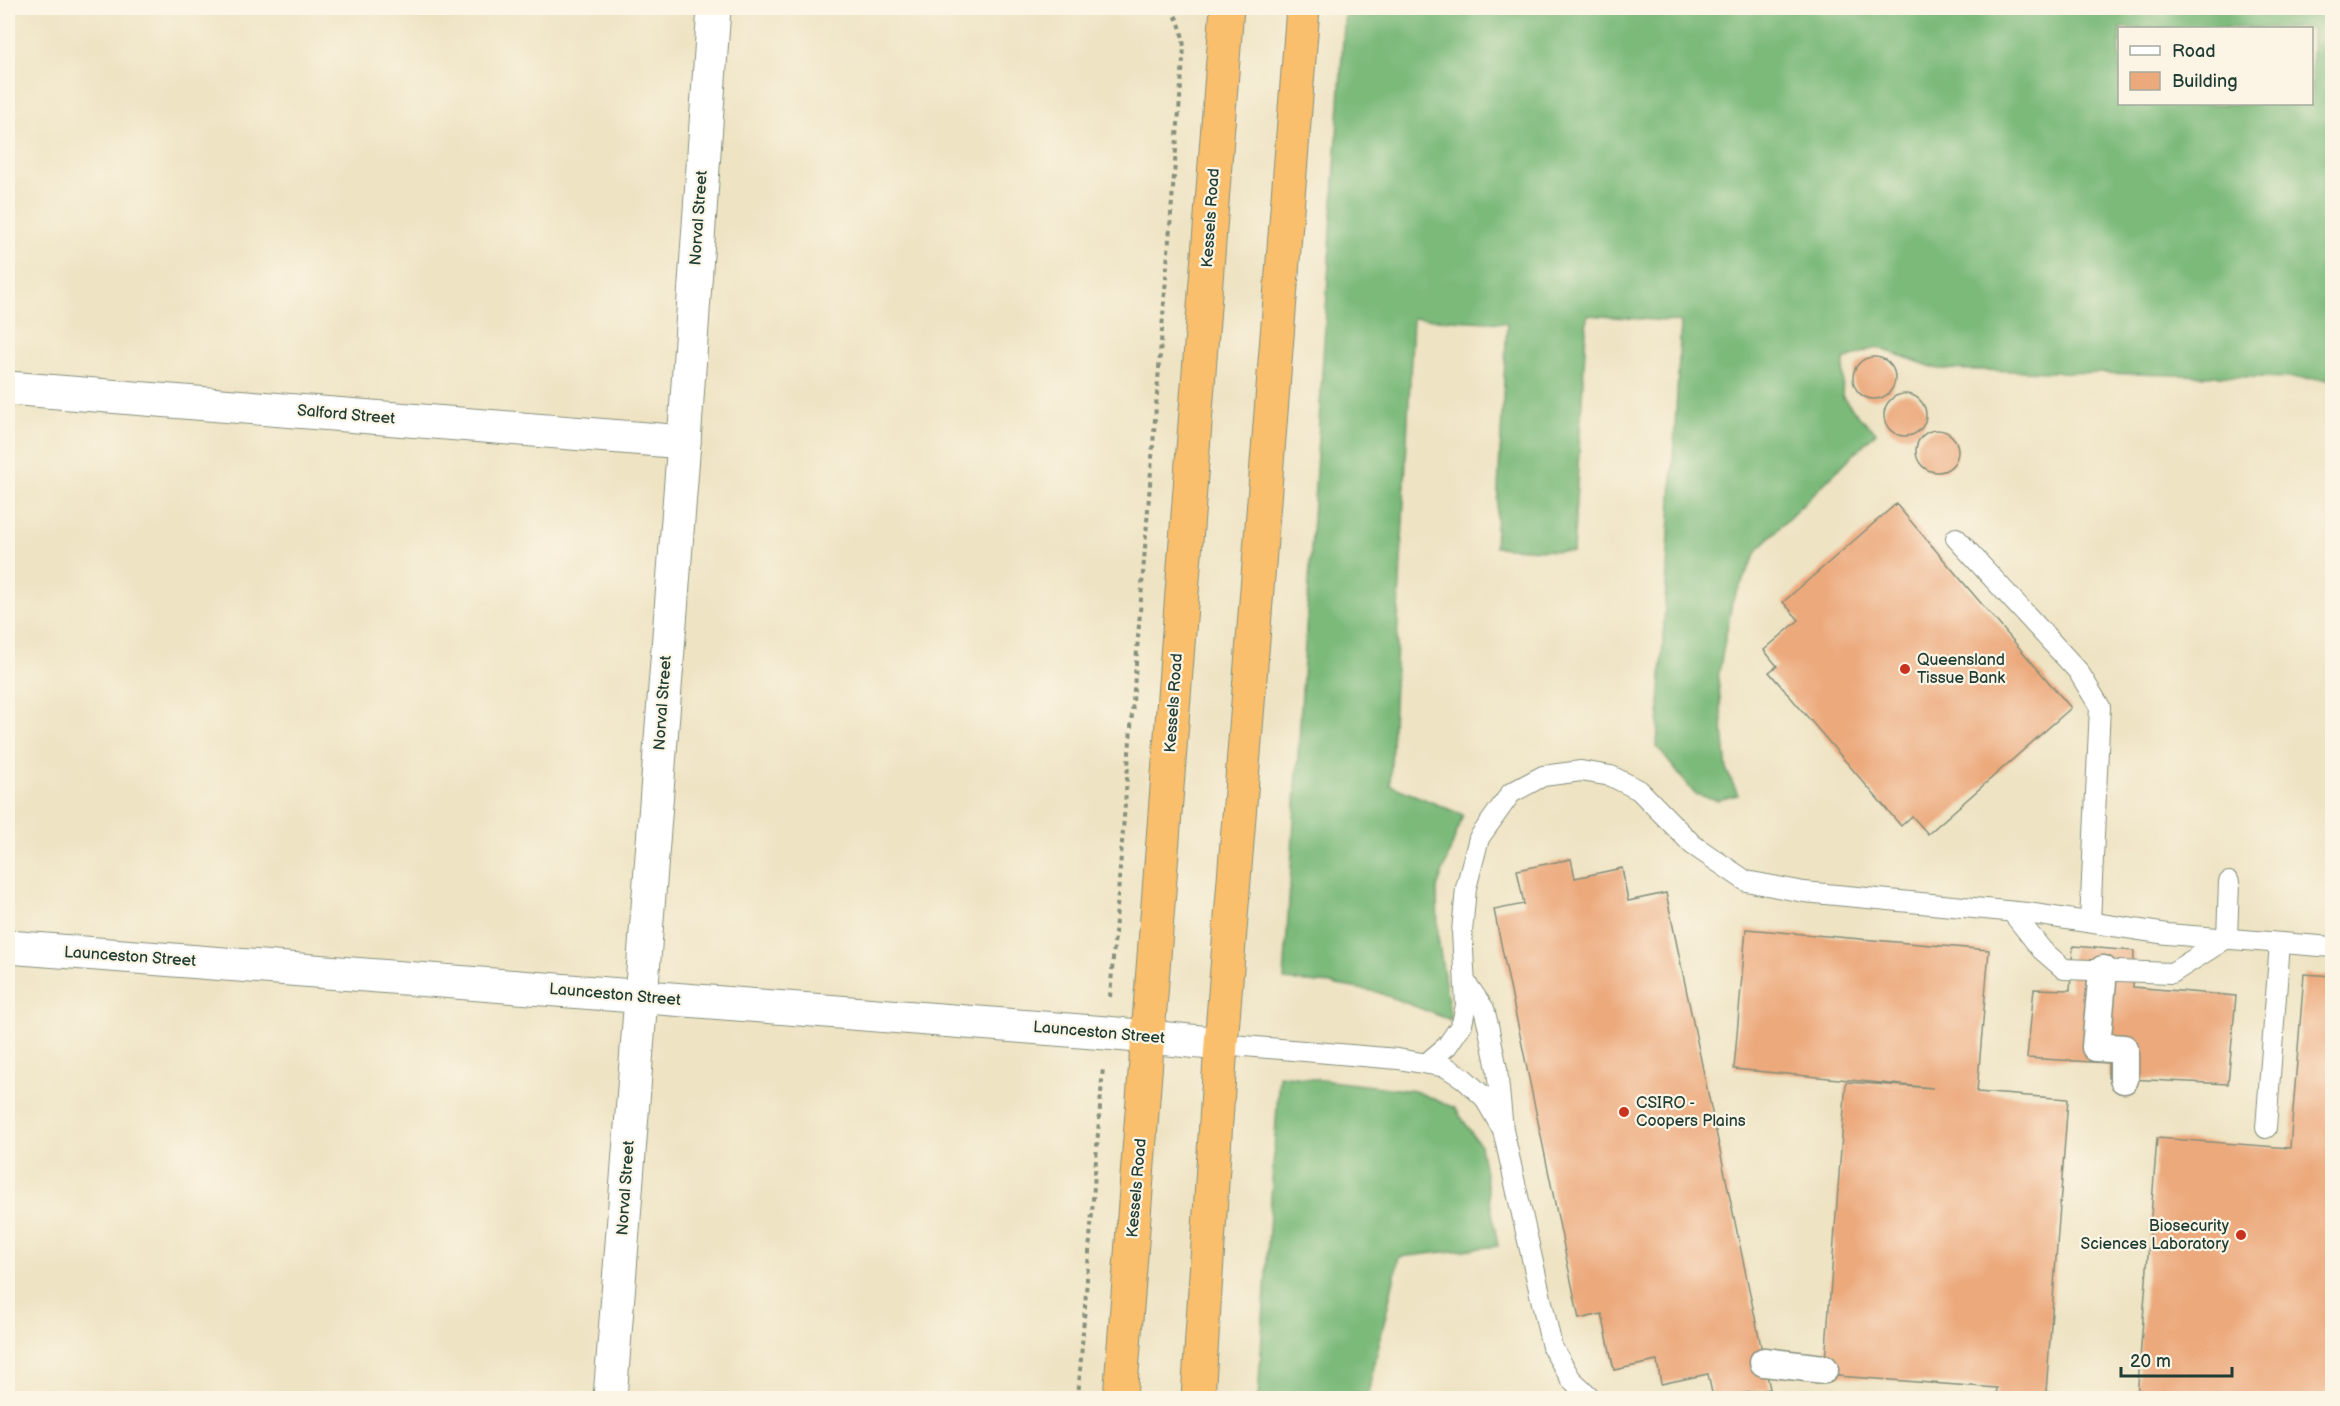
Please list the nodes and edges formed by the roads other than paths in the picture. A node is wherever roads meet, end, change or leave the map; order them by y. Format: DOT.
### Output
graph roads {
  1 [pos="714,8"];
  2 [pos="1227,8"];
  3 [pos="1303,8"];
  4 [pos="8,388"];
  5 [pos="684,442"];
  6 [pos="1956,538"];
  7 [pos="2229,882"];
  8 [pos="2012,912"];
  9 [pos="2090,922"];
  10 [pos="2227,938"];
  11 [pos="2280,943"];
  12 [pos="8,947"];
  13 [pos="2332,947"];
  14 [pos="2103,970"];
  15 [pos="1466,983"];
  16 [pos="640,997"];
  17 [pos="1149,1037"];
  18 [pos="1221,1044"];
  19 [pos="1427,1063"];
  20 [pos="2124,1079"];
  21 [pos="2266,1128"];
  22 [pos="1503,1130"];
  23 [pos="1764,1362"];
  24 [pos="1824,1369"];
  25 [pos="610,1398"];
  26 [pos="1120,1398"];
  27 [pos="1198,1398"];
  28 [pos="1591,1398"];
  1 -- 5 [label="street, Norval Street"];
  2 -- 17 [label="highway, Kessels Road"];
  3 -- 18 [label="highway"];
  4 -- 5 [label="street, Salford Street"];
  5 -- 16 [label="street, Norval Street"];
  6 -- 9 [label="lane"];
  7 -- 10 [label="lane"];
  8 -- 9 [label="lane"];
  8 -- 14 [label="lane"];
  8 -- 15 [label="lane"];
  9 -- 10 [label="lane"];
  10 -- 11 [label="lane"];
  10 -- 14 [label="lane"];
  11 -- 13 [label="lane"];
  11 -- 21 [label="lane"];
  12 -- 16 [label="street, Launceston Street"];
  14 -- 20 [label="street"];
  15 -- 19 [label="lane"];
  15 -- 22 [label="lane"];
  16 -- 17 [label="street, Launceston Street"];
  16 -- 25 [label="street, Norval Street"];
  17 -- 18 [label="street, Launceston Street"];
  17 -- 26 [label="highway, Kessels Road"];
  18 -- 19 [label="lane"];
  18 -- 27 [label="highway"];
  19 -- 22 [label="lane"];
  22 -- 28 [label="lane"];
  23 -- 24 [label="street"];
}
